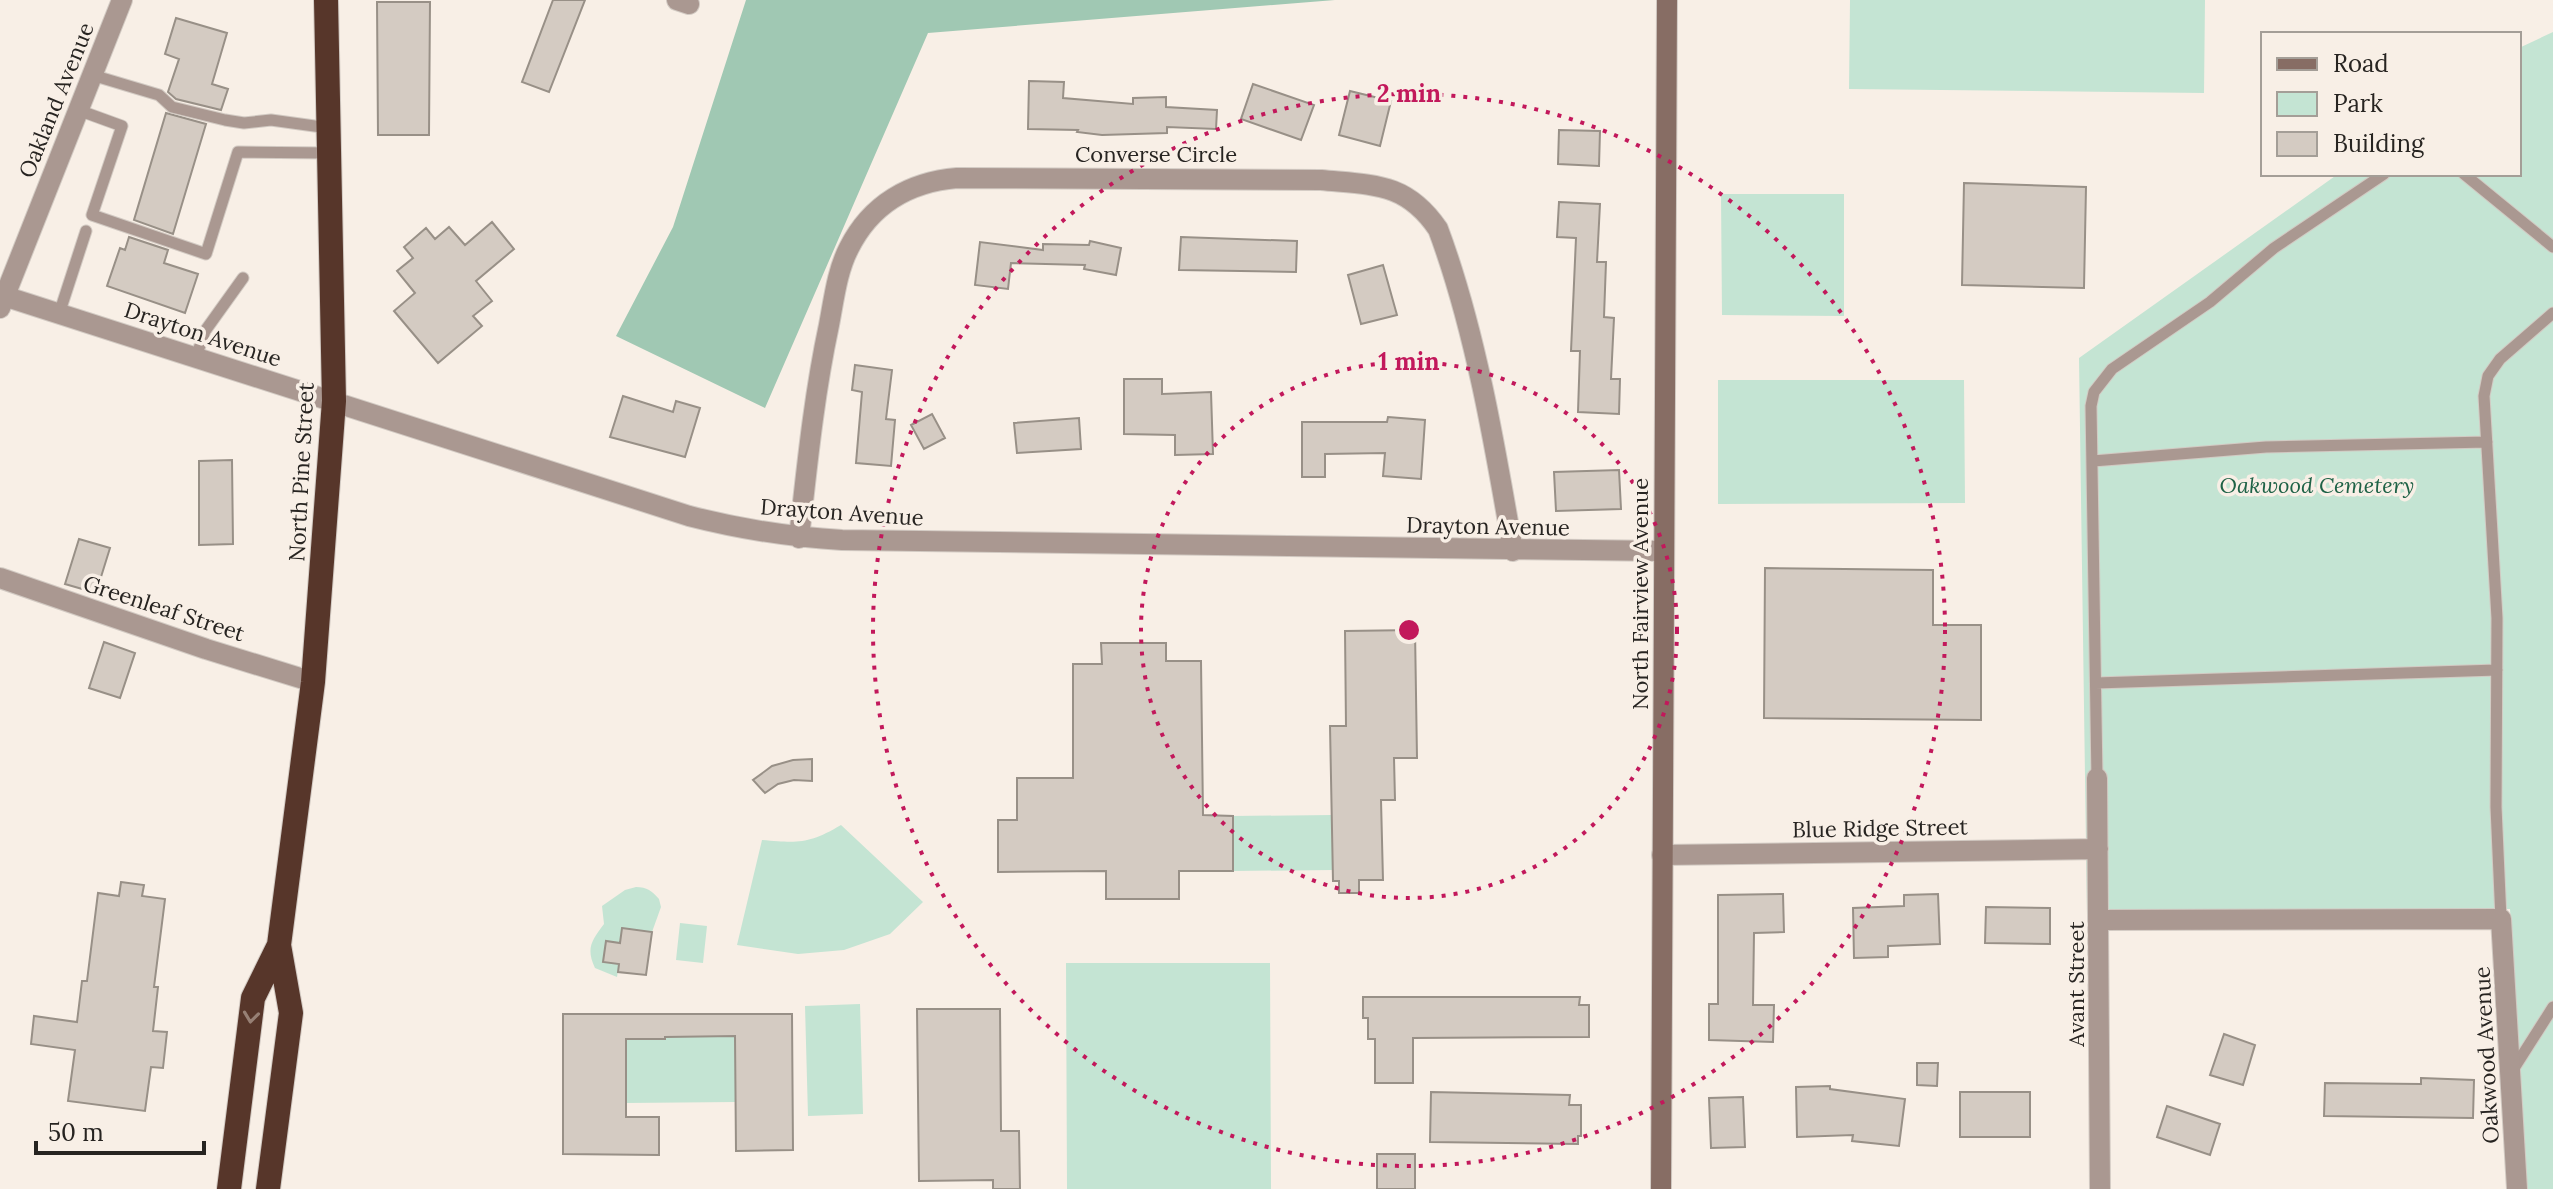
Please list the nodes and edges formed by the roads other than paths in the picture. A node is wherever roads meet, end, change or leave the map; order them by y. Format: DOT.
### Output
graph roads {
  1 [pos="122,0"];
  2 [pos="326,0"];
  3 [pos="1667,0"];
  4 [pos="92,75"];
  5 [pos="78,110"];
  6 [pos="329,128"];
  7 [pos="329,153"];
  8 [pos="2381,176"];
  9 [pos="2466,176"];
  10 [pos="86,231"];
  11 [pos="2553,247"];
  12 [pos="243,278"];
  13 [pos="2,302"];
  14 [pos="2553,313"];
  15 [pos="59,314"];
  16 [pos="196,357"];
  17 [pos="334,401"];
  18 [pos="2487,442"];
  19 [pos="2093,461"];
  20 [pos="799,538"];
  21 [pos="1513,551"];
  22 [pos="1664,551"];
  23 [pos="0,578"];
  24 [pos="2497,670"];
  25 [pos="313,682"];
  26 [pos="2096,683"];
  27 [pos="2097,778"];
  28 [pos="2098,849"];
  29 [pos="1662,855"];
  30 [pos="2501,919"];
  31 [pos="2100,920"];
  32 [pos="279,945"];
  33 [pos="2553,1007"];
  34 [pos="2511,1073"];
  35 [pos="229,1189"];
  36 [pos="268,1189"];
  37 [pos="1661,1189"];
  38 [pos="2100,1189"];
  39 [pos="2517,1189"];
  1 -- 4 [label="street, Oakland Avenue"];
  2 -- 6 [label="highway, North Pine Street"];
  3 -- 22 [label="street, North Fairview Avenue"];
  4 -- 5 [label="street, Oakland Avenue"];
  4 -- 6 [label="lane"];
  5 -- 7 [label="lane"];
  5 -- 13 [label="street, Oakland Avenue"];
  6 -- 7 [label="highway, North Pine Street"];
  7 -- 17 [label="highway, North Pine Street"];
  8 -- 19 [label="lane"];
  9 -- 11 [label="lane"];
  10 -- 15 [label="lane"];
  12 -- 16 [label="lane"];
  13 -- 15 [label="street, Drayton Avenue"];
  14 -- 18 [label="lane"];
  15 -- 16 [label="street, Drayton Avenue"];
  16 -- 17 [label="street, Drayton Avenue"];
  17 -- 20 [label="street, Drayton Avenue"];
  17 -- 25 [label="highway, North Pine Street"];
  18 -- 19 [label="lane"];
  18 -- 24 [label="lane"];
  19 -- 26 [label="lane"];
  20 -- 21 [label="street, Drayton Avenue"];
  20 -- 21 [label="street, Converse Circle"];
  21 -- 22 [label="street, Drayton Avenue"];
  22 -- 29 [label="street, North Fairview Avenue"];
  23 -- 25 [label="street, Greenleaf Street"];
  24 -- 26 [label="lane"];
  24 -- 30 [label="lane"];
  25 -- 32 [label="highway, North Pine Street"];
  26 -- 27 [label="lane"];
  27 -- 28 [label="street, Avant Street"];
  28 -- 29 [label="street, Blue Ridge Street"];
  28 -- 31 [label="street, Avant Street"];
  29 -- 37 [label="street, North Fairview Avenue"];
  30 -- 31 [label="street"];
  30 -- 34 [label="street, Oakwood Avenue"];
  31 -- 38 [label="street, Avant Street"];
  32 -- 35 [label="highway, North Pine Street, one-way"];
  32 -- 36 [label="highway, North Pine Street"];
  33 -- 34 [label="lane"];
  34 -- 39 [label="street, Oakwood Avenue"];
}
